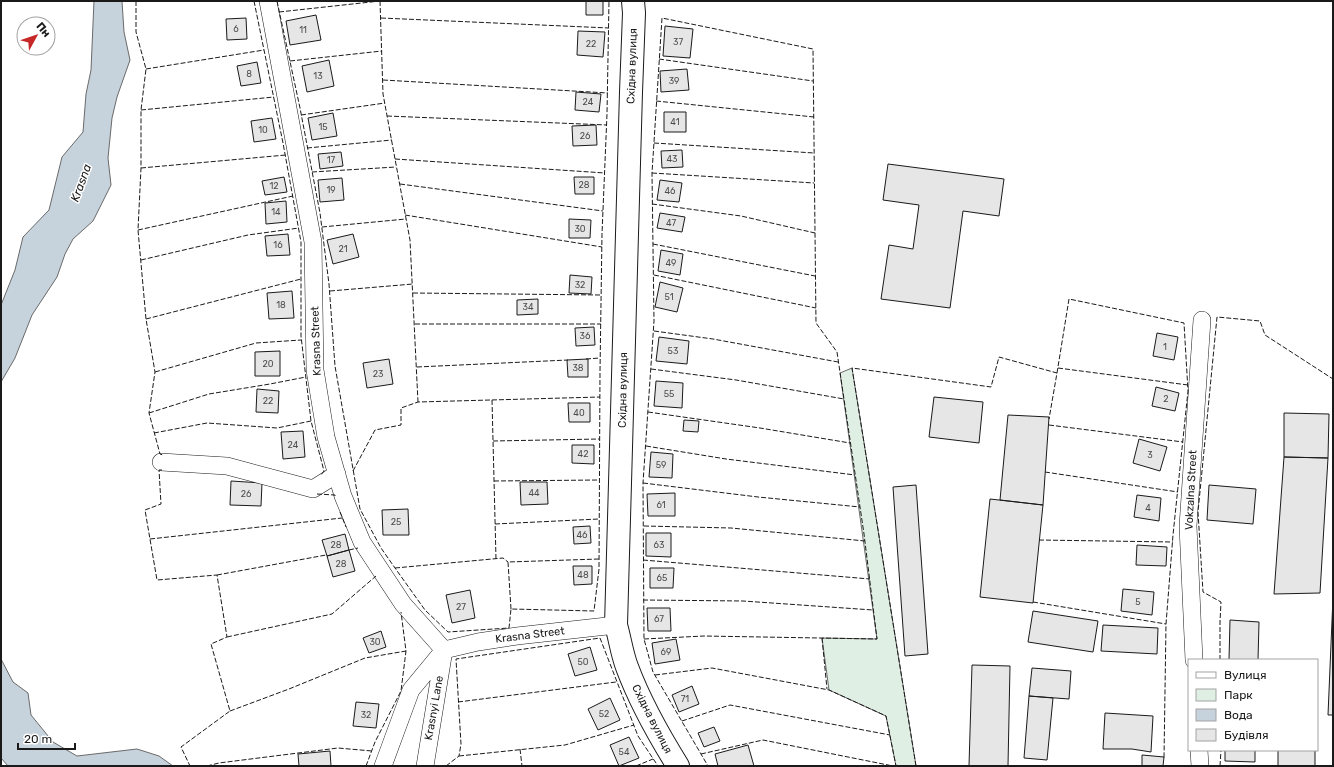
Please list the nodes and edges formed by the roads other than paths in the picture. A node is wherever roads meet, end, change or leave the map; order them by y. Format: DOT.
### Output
graph roads {
  1 [pos="268,1"];
  2 [pos="633,1"];
  3 [pos="1202,320"];
  4 [pos="161,462"];
  5 [pos="337,474"];
  6 [pos="616,626"];
  7 [pos="444,650"];
  8 [pos="1194,659"];
  9 [pos="1199,751"];
  10 [pos="383,766"];
  11 [pos="424,766"];
  12 [pos="678,766"];
  13 [pos="1200,766"];
  1 -- 5 [label="street, Krasna Street"];
  2 -- 6 [label="main road, Східна вулиця"];
  3 -- 8 [label="street, Vokzalna Street"];
  4 -- 5 [label="street"];
  5 -- 7 [label="street, Krasna Street"];
  6 -- 7 [label="street, Krasna Street"];
  6 -- 12 [label="main road, Східна вулиця"];
  7 -- 10 [label="street"];
  7 -- 11 [label="street, Krasnyi Lane"];
  9 -- 13 [label="street"];
}
